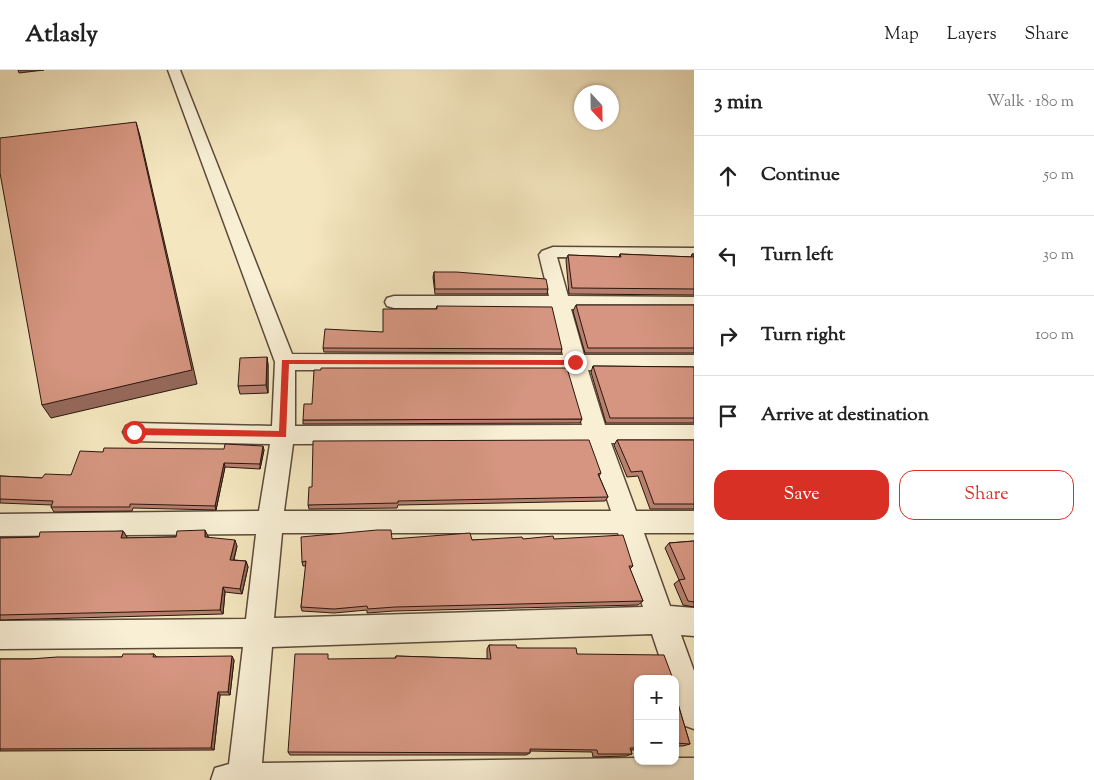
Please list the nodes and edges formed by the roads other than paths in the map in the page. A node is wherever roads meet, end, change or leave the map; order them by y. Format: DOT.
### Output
graph roads {
  1 [pos="174,70"];
  2 [pos="694,252"];
  3 [pos="560,301"];
  4 [pos="394,302"];
  5 [pos="694,302"];
  6 [pos="285,362"];
  7 [pos="575,362"];
  8 [pos="694,363"];
  9 [pos="134,432"];
  10 [pos="596,433"];
  11 [pos="694,434"];
  12 [pos="283,435"];
  13 [pos="626,521"];
  14 [pos="270,522"];
  15 [pos="694,522"];
  16 [pos="0,525"];
  17 [pos="662,620"];
  18 [pos="694,622"];
  19 [pos="260,633"];
  20 [pos="0,634"];
  21 [pos="694,714"];
  22 [pos="694,774"];
  23 [pos="228,780"];
  24 [pos="244,780"];
  1 -- 6 [label="street"];
  2 -- 3 [label="street"];
  3 -- 4 [label="street"];
  3 -- 5 [label="street"];
  3 -- 7 [label="street"];
  6 -- 7 [label="street"];
  6 -- 12 [label="street"];
  7 -- 8 [label="street"];
  7 -- 10 [label="street"];
  9 -- 12 [label="street"];
  10 -- 11 [label="street"];
  10 -- 12 [label="street"];
  10 -- 13 [label="street"];
  12 -- 14 [label="street"];
  13 -- 14 [label="street"];
  13 -- 15 [label="street"];
  13 -- 17 [label="street"];
  14 -- 16 [label="street"];
  14 -- 19 [label="street"];
  17 -- 18 [label="street"];
  17 -- 19 [label="street"];
  17 -- 21 [label="street"];
  19 -- 20 [label="street"];
  19 -- 24 [label="street"];
  22 -- 24 [label="street"];
  23 -- 24 [label="street"];
}
